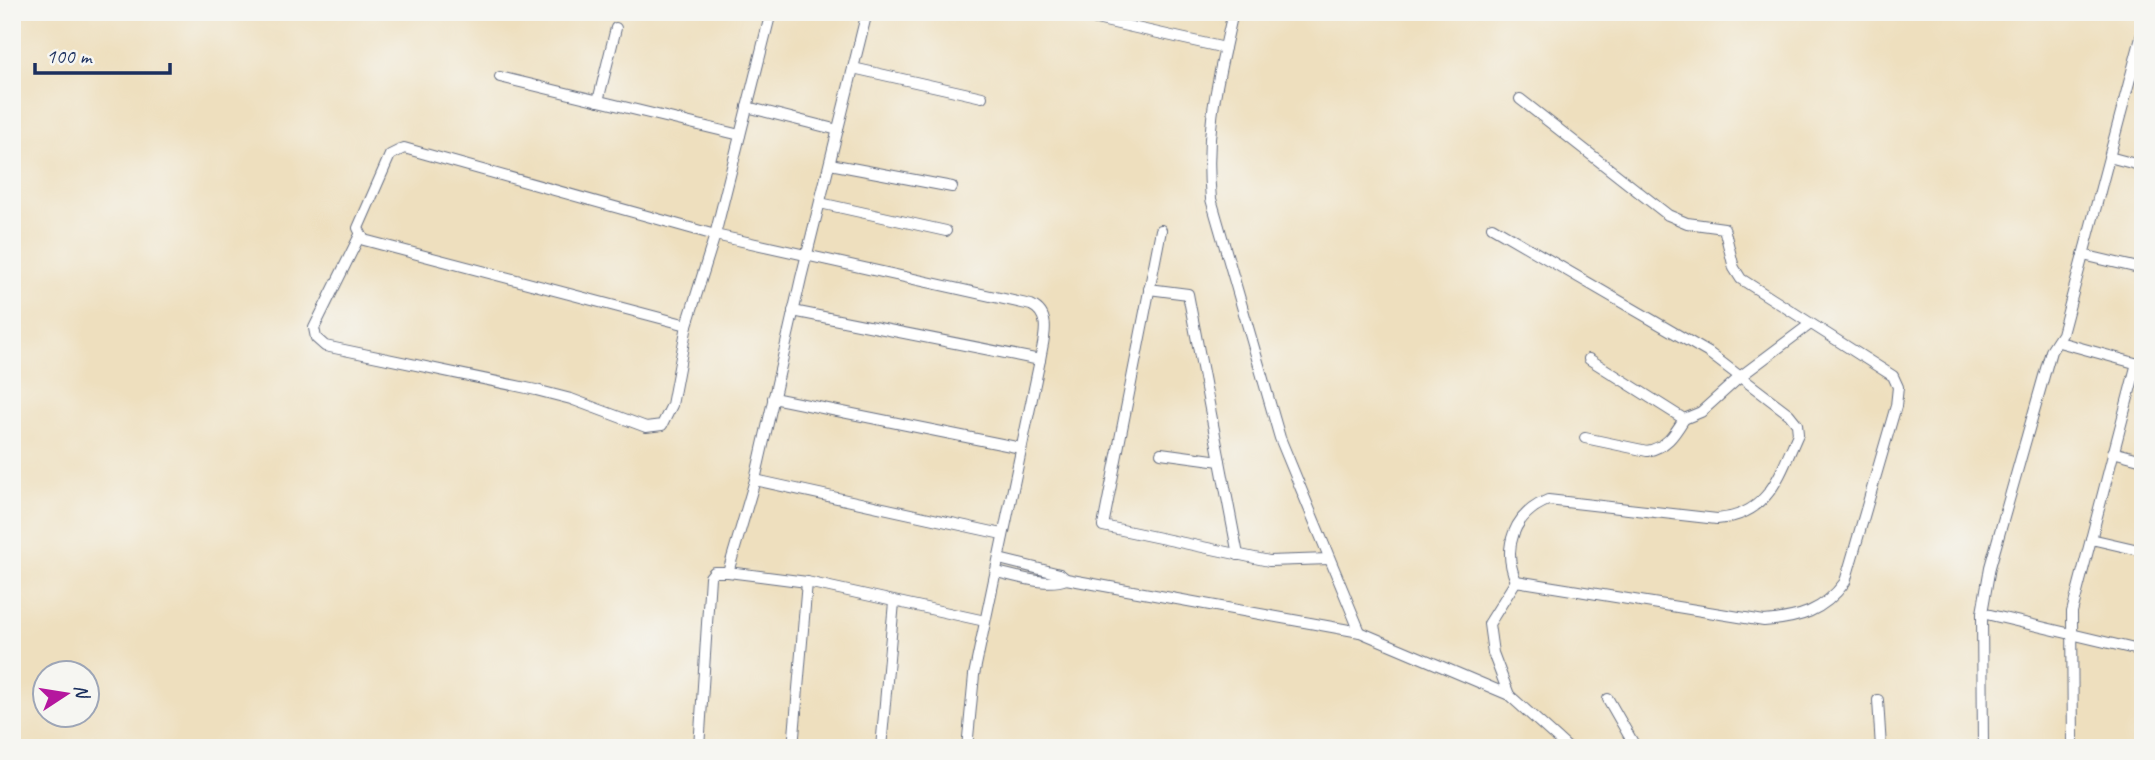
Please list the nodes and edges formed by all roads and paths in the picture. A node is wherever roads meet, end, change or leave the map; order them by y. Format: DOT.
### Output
graph roads {
  1 [pos="771,12"];
  2 [pos="867,12"];
  3 [pos="1065,12"];
  4 [pos="1233,12"];
  5 [pos="616,28"];
  6 [pos="2143,30"];
  7 [pos="1225,48"];
  8 [pos="2138,64"];
  9 [pos="853,68"];
  10 [pos="500,78"];
  11 [pos="982,97"];
  12 [pos="1520,99"];
  13 [pos="598,101"];
  14 [pos="747,107"];
  15 [pos="838,130"];
  16 [pos="740,135"];
  17 [pos="2109,157"];
  18 [pos="830,164"];
  19 [pos="2143,166"];
  20 [pos="952,187"];
  21 [pos="820,203"];
  22 [pos="1492,227"];
  23 [pos="1161,230"];
  24 [pos="946,231"];
  25 [pos="360,235"];
  26 [pos="715,235"];
  27 [pos="2083,255"];
  28 [pos="806,257"];
  29 [pos="2143,269"];
  30 [pos="1149,289"];
  31 [pos="793,311"];
  32 [pos="687,325"];
  33 [pos="1810,325"];
  34 [pos="2059,341"];
  35 [pos="1589,359"];
  36 [pos="1040,360"];
  37 [pos="2140,364"];
  38 [pos="1741,376"];
  39 [pos="773,398"];
  40 [pos="1684,419"];
  41 [pos="1585,438"];
  42 [pos="1021,448"];
  43 [pos="2113,452"];
  44 [pos="1161,453"];
  45 [pos="1220,460"];
  46 [pos="2143,460"];
  47 [pos="755,480"];
  48 [pos="1002,534"];
  49 [pos="2091,539"];
  50 [pos="2143,551"];
  51 [pos="1238,555"];
  52 [pos="999,559"];
  53 [pos="1329,559"];
  54 [pos="728,572"];
  55 [pos="996,572"];
  56 [pos="1066,579"];
  57 [pos="1516,581"];
  58 [pos="807,582"];
  59 [pos="894,602"];
  60 [pos="1982,613"];
  61 [pos="985,621"];
  62 [pos="1360,632"];
  63 [pos="2071,634"];
  64 [pos="2143,651"];
  65 [pos="1509,695"];
  66 [pos="1608,699"];
  67 [pos="1878,700"];
  68 [pos="699,748"];
  69 [pos="793,748"];
  70 [pos="881,748"];
  71 [pos="967,748"];
  72 [pos="1568,748"];
  73 [pos="1636,748"];
  74 [pos="1881,748"];
  75 [pos="1983,748"];
  76 [pos="2073,748"];
  1 -- 14 [label="street"];
  2 -- 9 [label="street"];
  3 -- 7 [label="street"];
  4 -- 7 [label="street"];
  5 -- 13 [label="street"];
  6 -- 8 [label="street"];
  7 -- 53 [label="street"];
  8 -- 17 [label="street"];
  9 -- 11 [label="street"];
  9 -- 15 [label="street"];
  10 -- 13 [label="street"];
  12 -- 33 [label="street"];
  13 -- 16 [label="street"];
  14 -- 15 [label="street"];
  14 -- 16 [label="street"];
  15 -- 18 [label="street"];
  16 -- 26 [label="street"];
  17 -- 19 [label="street"];
  17 -- 27 [label="street"];
  18 -- 20 [label="street"];
  18 -- 21 [label="street"];
  21 -- 24 [label="street"];
  21 -- 28 [label="street"];
  22 -- 38 [label="street"];
  23 -- 30 [label="street"];
  25 -- 26 [label="street"];
  25 -- 32 [label="street"];
  25 -- 32 [label="street"];
  26 -- 28 [label="street"];
  26 -- 32 [label="street"];
  27 -- 29 [label="street"];
  27 -- 34 [label="street"];
  28 -- 31 [label="street"];
  28 -- 36 [label="street"];
  30 -- 45 [label="street"];
  30 -- 51 [label="street"];
  31 -- 36 [label="street"];
  31 -- 39 [label="street"];
  33 -- 38 [label="street"];
  33 -- 57 [label="street"];
  34 -- 37 [label="street"];
  34 -- 60 [label="street"];
  35 -- 40 [label="street"];
  36 -- 42 [label="street"];
  37 -- 43 [label="street"];
  38 -- 40 [label="street"];
  38 -- 57 [label="street"];
  39 -- 42 [label="street"];
  39 -- 47 [label="street"];
  40 -- 41 [label="street"];
  42 -- 48 [label="street"];
  43 -- 46 [label="street"];
  43 -- 49 [label="street"];
  44 -- 45 [label="street"];
  45 -- 51 [label="street"];
  47 -- 48 [label="street"];
  47 -- 54 [label="street"];
  48 -- 52 [label="street"];
  49 -- 50 [label="street"];
  49 -- 63 [label="street"];
  51 -- 53 [label="street"];
  52 -- 55 [label="street"];
  52 -- 56 [label="street"];
  53 -- 62 [label="street"];
  54 -- 58 [label="street"];
  54 -- 68 [label="street"];
  55 -- 56 [label="street"];
  55 -- 61 [label="street"];
  56 -- 62 [label="street"];
  57 -- 65 [label="street"];
  58 -- 59 [label="street"];
  58 -- 69 [label="street"];
  59 -- 61 [label="street"];
  59 -- 70 [label="street"];
  60 -- 63 [label="street"];
  60 -- 75 [label="street"];
  61 -- 71 [label="street"];
  62 -- 65 [label="street"];
  63 -- 64 [label="street"];
  63 -- 76 [label="street"];
  65 -- 72 [label="street"];
  66 -- 73 [label="street"];
  67 -- 74 [label="street"];
}
